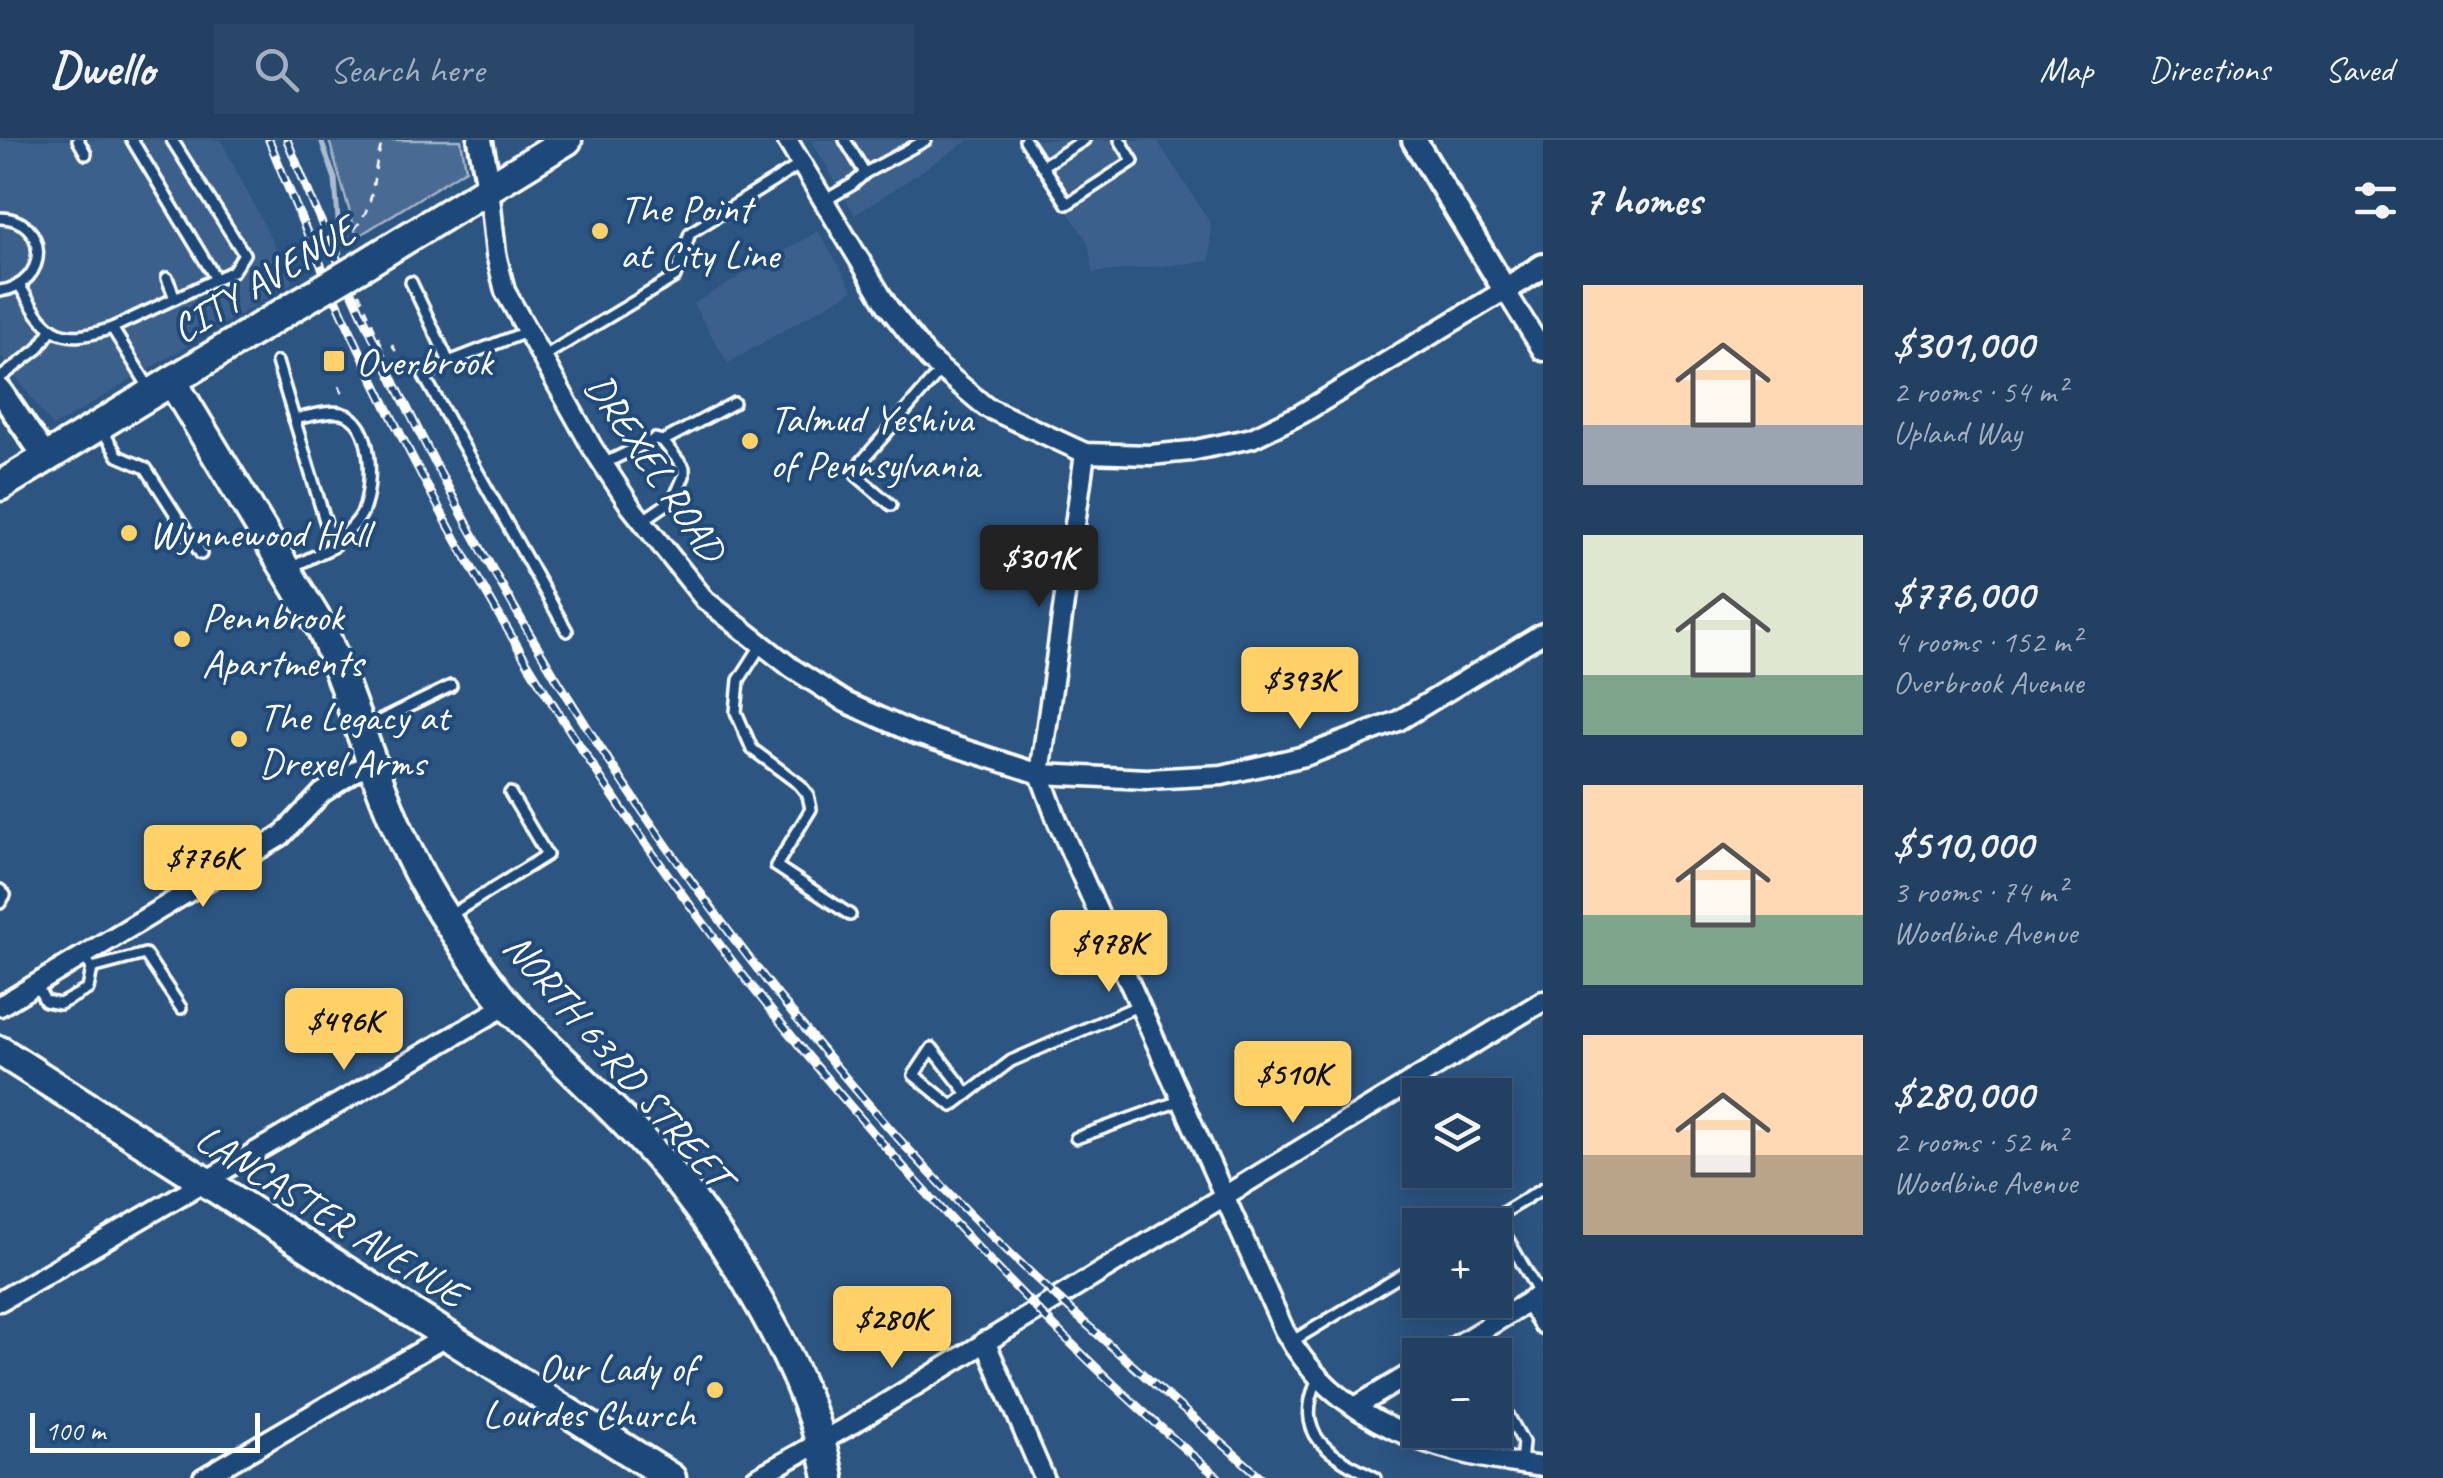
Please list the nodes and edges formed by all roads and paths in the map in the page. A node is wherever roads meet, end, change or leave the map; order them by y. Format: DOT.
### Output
graph roads {
  1 [pos="78,140"];
  2 [pos="132,140"];
  3 [pos="172,140"];
  4 [pos="383,140"];
  5 [pos="480,140"];
  6 [pos="567,140"];
  7 [pos="787,140"];
  8 [pos="845,140"];
  9 [pos="926,140"];
  10 [pos="1025,140"];
  11 [pos="1084,140"];
  12 [pos="1120,140"];
  13 [pos="1414,140"];
  14 [pos="86,154"];
  15 [pos="802,164"];
  16 [pos="1042,166"];
  17 [pos="866,173"];
  18 [pos="489,188"];
  19 [pos="824,201"];
  20 [pos="0,218"];
  21 [pos="1543,266"];
  22 [pos="355,269"];
  23 [pos="167,278"];
  24 [pos="216,280"];
  25 [pos="411,282"];
  26 [pos="20,286"];
  27 [pos="1505,290"];
  28 [pos="0,292"];
  29 [pos="176,298"];
  30 [pos="112,328"];
  31 [pos="50,330"];
  32 [pos="526,332"];
  33 [pos="392,344"];
  34 [pos="384,348"];
  35 [pos="1543,351"];
  36 [pos="541,358"];
  37 [pos="277,362"];
  38 [pos="449,362"];
  39 [pos="940,370"];
  40 [pos="406,372"];
  41 [pos="0,378"];
  42 [pos="339,386"];
  43 [pos="162,387"];
  44 [pos="0,391"];
  45 [pos="346,400"];
  46 [pos="734,403"];
  47 [pos="294,419"];
  48 [pos="100,425"];
  49 [pos="664,440"];
  50 [pos="1086,454"];
  51 [pos="46,458"];
  52 [pos="604,464"];
  53 [pos="0,486"];
  54 [pos="891,505"];
  55 [pos="642,521"];
  56 [pos="332,547"];
  57 [pos="201,554"];
  58 [pos="286,570"];
  59 [pos="567,631"];
  60 [pos="1543,633"];
  61 [pos="762,644"];
  62 [pos="451,686"];
  63 [pos="360,730"];
  64 [pos="371,761"];
  65 [pos="1040,774"];
  66 [pos="510,793"];
  67 [pos="0,890"];
  68 [pos="0,903"];
  69 [pos="850,915"];
  70 [pos="445,918"];
  71 [pos="88,962"];
  72 [pos="36,984"];
  73 [pos="1543,1001"];
  74 [pos="507,1005"];
  75 [pos="1140,1005"];
  76 [pos="0,1006"];
  77 [pos="181,1008"];
  78 [pos="0,1051"];
  79 [pos="968,1094"];
  80 [pos="1182,1100"];
  81 [pos="1076,1138"];
  82 [pos="204,1182"];
  83 [pos="1543,1188"];
  84 [pos="1225,1196"];
  85 [pos="1511,1208"];
  86 [pos="1512,1250"];
  87 [pos="1402,1275"];
  88 [pos="1537,1297"];
  89 [pos="0,1301"];
  90 [pos="1543,1324"];
  91 [pos="446,1336"];
  92 [pos="1469,1338"];
  93 [pos="985,1341"];
  94 [pos="1291,1342"];
  95 [pos="1318,1378"];
  96 [pos="1402,1379"];
  97 [pos="1355,1407"];
  98 [pos="1512,1422"];
  99 [pos="822,1440"];
  100 [pos="1520,1464"];
  101 [pos="1543,1467"];
  102 [pos="203,1478"];
  103 [pos="671,1478"];
  104 [pos="756,1478"];
  105 [pos="830,1478"];
  106 [pos="1044,1478"];
  107 [pos="1376,1478"];
  1 -- 14 [label="lane"];
  2 -- 24 [label="lane"];
  3 -- 24 [label="lane"];
  4 -- 22 [label="path"];
  5 -- 18 [label="street"];
  6 -- 18 [label="main road, CITY AVENUE"];
  7 -- 15 [label="street"];
  8 -- 17 [label="lane"];
  9 -- 17 [label="lane"];
  10 -- 16 [label="lane"];
  11 -- 16 [label="lane"];
  12 -- 16 [label="lane"];
  13 -- 27 [label="street"];
  15 -- 19 [label="street"];
  15 -- 36 [label="lane"];
  17 -- 19 [label="lane"];
  18 -- 22 [label="main road, CITY AVENUE"];
  18 -- 32 [label="street, DREXEL ROAD"];
  19 -- 39 [label="street"];
  20 -- 26 [label="lane"];
  21 -- 27 [label="street"];
  22 -- 34 [label="path"];
  22 -- 43 [label="main road, CITY AVENUE, bridge"];
  23 -- 29 [label="lane"];
  24 -- 29 [label="lane"];
  25 -- 38 [label="lane"];
  26 -- 28 [label="lane"];
  26 -- 31 [label="lane"];
  27 -- 35 [label="street"];
  27 -- 50 [label="street"];
  29 -- 30 [label="lane"];
  30 -- 31 [label="lane"];
  30 -- 43 [label="lane"];
  31 -- 41 [label="lane"];
  32 -- 36 [label="street, DREXEL ROAD"];
  32 -- 38 [label="lane"];
  33 -- 40 [label="path"];
  36 -- 52 [label="street, DREXEL ROAD"];
  37 -- 47 [label="lane"];
  38 -- 59 [label="lane"];
  39 -- 50 [label="street"];
  39 -- 54 [label="lane"];
  42 -- 45 [label="path"];
  43 -- 48 [label="main road, CITY AVENUE"];
  43 -- 58 [label="main road, NORTH 63RD STREET"];
  44 -- 51 [label="street"];
  46 -- 49 [label="lane"];
  47 -- 56 [label="lane"];
  47 -- 56 [label="lane"];
  48 -- 51 [label="main road, CITY AVENUE"];
  48 -- 57 [label="lane"];
  49 -- 52 [label="lane"];
  49 -- 55 [label="lane"];
  50 -- 65 [label="street"];
  51 -- 53 [label="main road, CITY AVENUE"];
  52 -- 55 [label="street, DREXEL ROAD"];
  55 -- 61 [label="street, DREXEL ROAD"];
  56 -- 58 [label="lane"];
  58 -- 63 [label="main road, NORTH 63RD STREET"];
  60 -- 65 [label="street, DREXEL ROAD"];
  61 -- 65 [label="street, DREXEL ROAD"];
  61 -- 69 [label="lane"];
  62 -- 63 [label="lane"];
  63 -- 64 [label="main road, NORTH 63RD STREET"];
  64 -- 70 [label="main road, NORTH 63RD STREET"];
  64 -- 71 [label="street"];
  65 -- 75 [label="street"];
  66 -- 70 [label="lane"];
  67 -- 68 [label="lane"];
  70 -- 74 [label="main road, NORTH 63RD STREET"];
  71 -- 72 [label="street"];
  71 -- 72 [label="lane"];
  71 -- 77 [label="lane"];
  72 -- 76 [label="street"];
  73 -- 84 [label="street"];
  74 -- 82 [label="street"];
  74 -- 99 [label="main road, NORTH 63RD STREET"];
  75 -- 79 [label="lane"];
  75 -- 80 [label="street"];
  78 -- 82 [label="main road, LANCASTER AVENUE"];
  79 -- 79 [label="lane"];
  80 -- 81 [label="lane"];
  80 -- 84 [label="street"];
  82 -- 89 [label="street"];
  82 -- 91 [label="main road, LANCASTER AVENUE"];
  83 -- 85 [label="lane"];
  84 -- 93 [label="street"];
  84 -- 94 [label="street"];
  86 -- 88 [label="lane"];
  87 -- 94 [label="lane"];
  88 -- 90 [label="street"];
  88 -- 92 [label="street"];
  91 -- 102 [label="street"];
  91 -- 103 [label="main road, LANCASTER AVENUE"];
  93 -- 99 [label="street"];
  93 -- 106 [label="street"];
  94 -- 95 [label="street"];
  95 -- 97 [label="street"];
  95 -- 107 [label="lane"];
  96 -- 97 [label="street"];
  97 -- 100 [label="street"];
  98 -- 100 [label="lane"];
  99 -- 104 [label="street"];
  99 -- 105 [label="main road, NORTH 63RD STREET"];
  100 -- 101 [label="street"];
}
